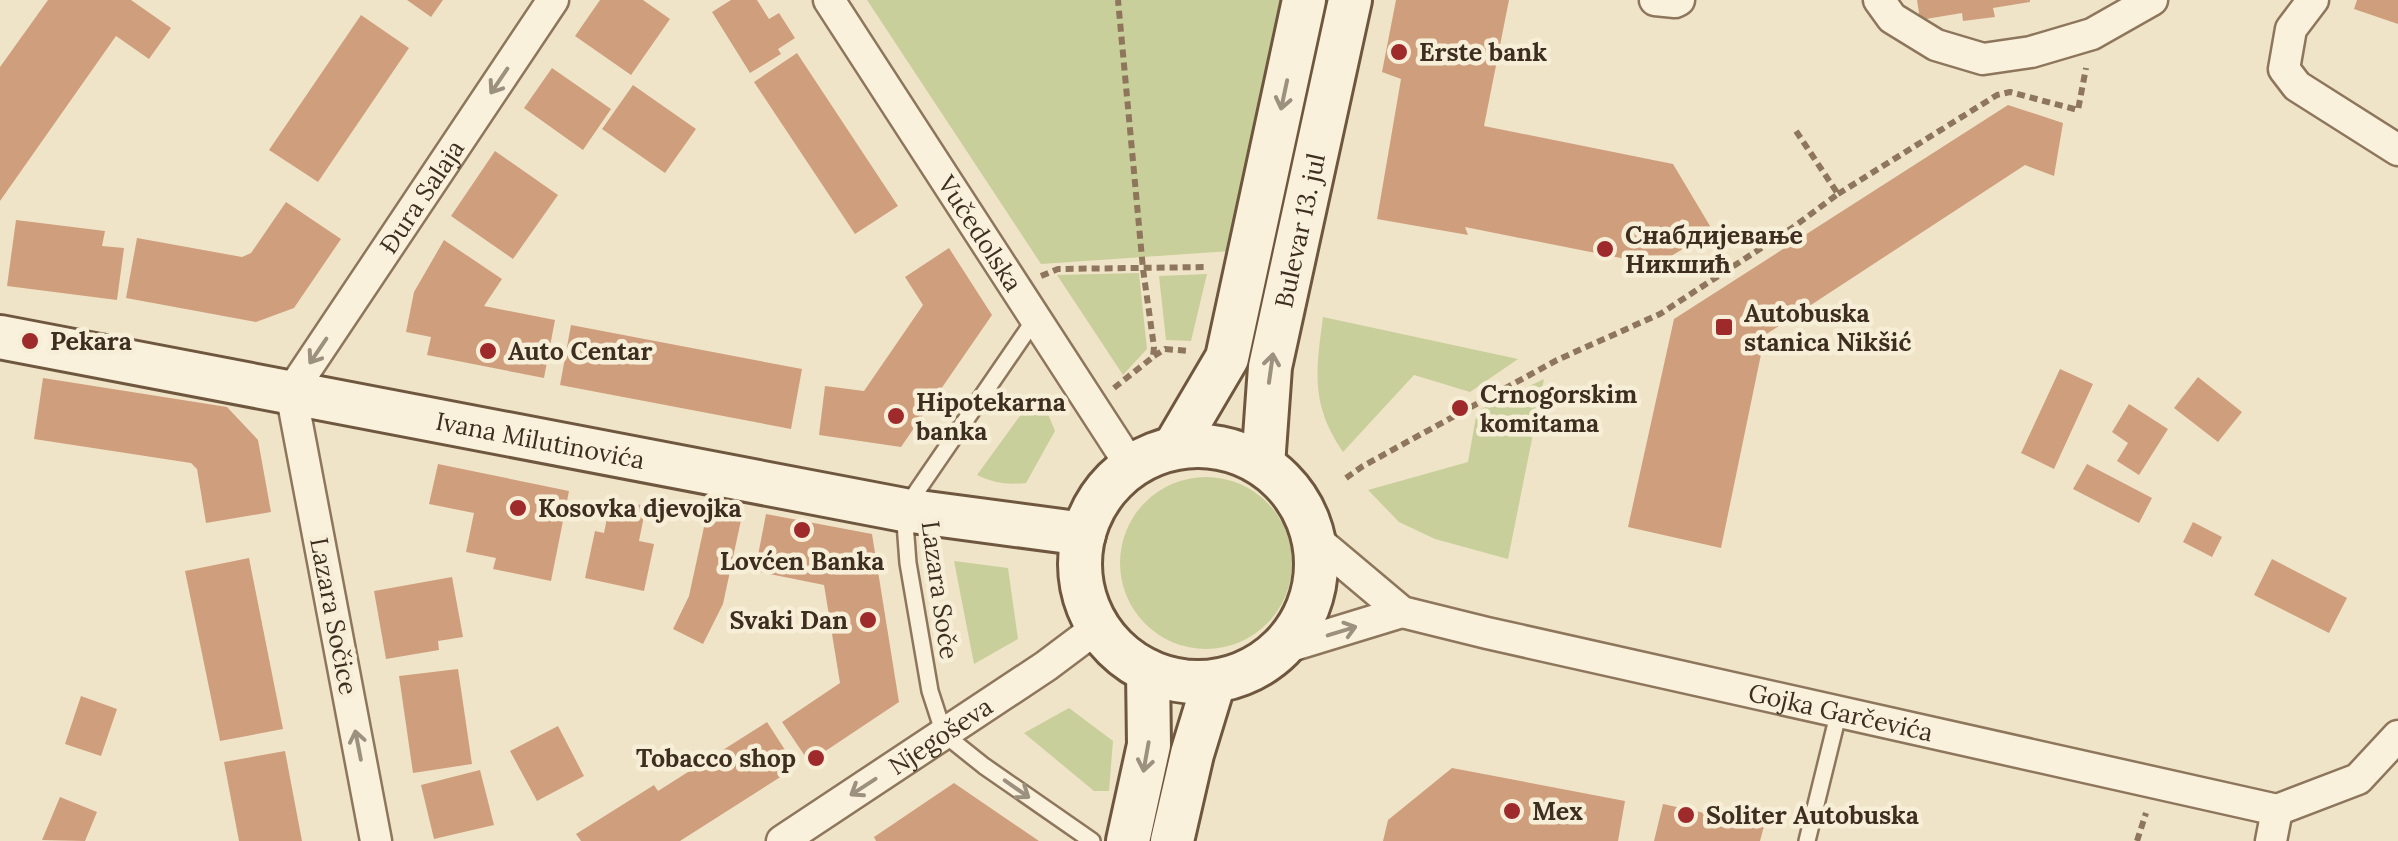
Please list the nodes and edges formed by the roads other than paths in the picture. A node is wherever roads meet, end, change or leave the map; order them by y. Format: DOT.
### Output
graph roads {
  1 [pos="554,0"];
  2 [pos="830,0"];
  3 [pos="1304,0"];
  4 [pos="1350,0"];
  5 [pos="1655,0"];
  6 [pos="1679,0"];
  7 [pos="1879,0"];
  8 [pos="2152,0"];
  9 [pos="2313,0"];
  10 [pos="2398,150"];
  11 [pos="1036,319"];
  12 [pos="0,337"];
  13 [pos="291,392"];
  14 [pos="1174,448"];
  15 [pos="1262,465"];
  16 [pos="1131,466"];
  17 [pos="904,510"];
  18 [pos="1084,534"];
  19 [pos="1314,538"];
  20 [pos="1402,612"];
  21 [pos="1098,627"];
  22 [pos="1281,649"];
  23 [pos="1148,671"];
  24 [pos="1214,682"];
  25 [pos="1839,711"];
  26 [pos="944,734"];
  27 [pos="2398,736"];
  28 [pos="2277,810"];
  29 [pos="376,841"];
  30 [pos="782,841"];
  31 [pos="1092,841"];
  32 [pos="1128,841"];
  33 [pos="1172,841"];
  34 [pos="1808,841"];
  35 [pos="2271,841"];
  1 -- 13 [label="street, Đura Salaja, one-way"];
  2 -- 11 [label="street, Vučedolska"];
  3 -- 14 [label="main road, Bulevar 13. jul, one-way"];
  15 -- 4 [label="main road, Bulevar 13. jul, one-way"];
  5 -- 6 [label="street"];
  7 -- 8 [label="street"];
  9 -- 10 [label="street"];
  11 -- 16 [label="street, Vučedolska"];
  11 -- 17 [label="lane"];
  12 -- 13 [label="main road, Ivana Milutinovića"];
  13 -- 17 [label="main road, Ivana Milutinovića"];
  29 -- 13 [label="street, Lazara Sočice, one-way"];
  14 -- 15 [label="main road"];
  14 -- 16 [label="main road"];
  15 -- 19 [label="main road"];
  16 -- 18 [label="main road"];
  17 -- 18 [label="main road, Ivana Milutinovića"];
  17 -- 26 [label="lane, Lazara Soče"];
  18 -- 21 [label="main road"];
  19 -- 20 [label="street"];
  19 -- 22 [label="main road"];
  22 -- 20 [label="street, one-way"];
  20 -- 25 [label="street, Gojka Garčevića"];
  21 -- 23 [label="main road"];
  21 -- 26 [label="street, Njegoševa"];
  22 -- 24 [label="main road"];
  23 -- 24 [label="main road"];
  23 -- 32 [label="main road, one-way"];
  24 -- 33 [label="main road"];
  25 -- 28 [label="street, Gojka Garčevića"];
  25 -- 34 [label="lane"];
  26 -- 30 [label="street, Njegoševa, one-way"];
  26 -- 31 [label="lane, one-way"];
  27 -- 28 [label="street"];
  28 -- 35 [label="street"];
}
